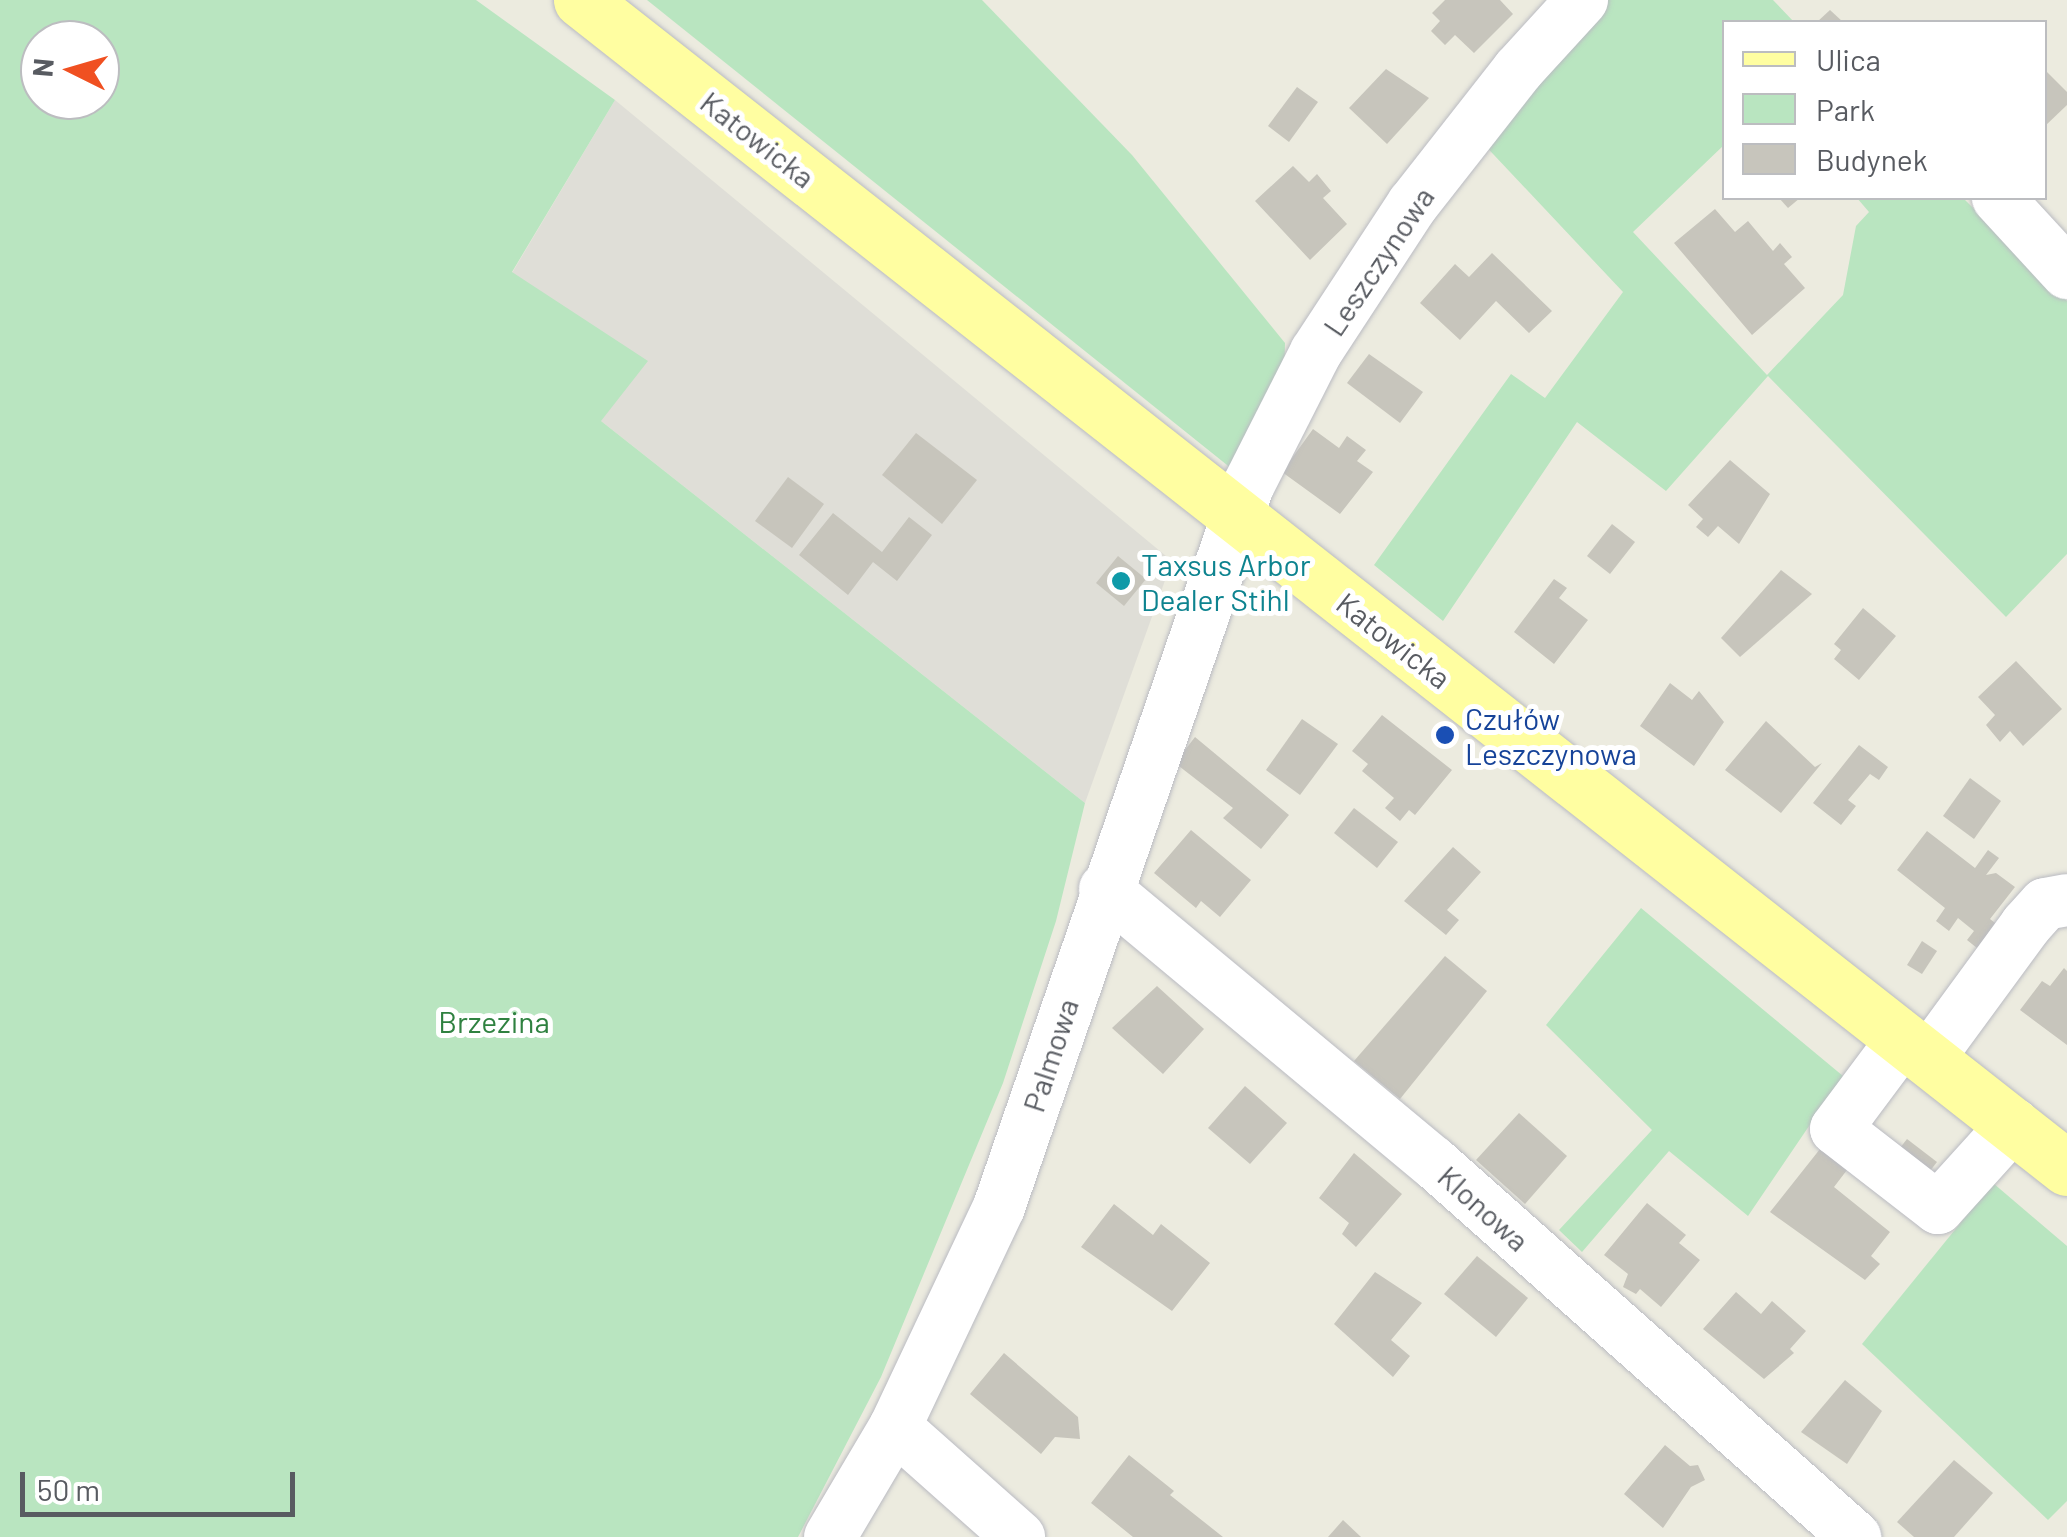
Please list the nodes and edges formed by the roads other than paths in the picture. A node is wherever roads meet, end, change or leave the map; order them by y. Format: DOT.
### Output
graph roads {
  1 [pos="581,0"];
  2 [pos="1582,0"];
  3 [pos="2000,200"];
  4 [pos="2067,273"];
  5 [pos="1230,534"];
  6 [pos="1105,889"];
  7 [pos="2067,900"];
  8 [pos="1915,1048"];
  9 [pos="2014,1124"];
  10 [pos="2067,1168"];
  11 [pos="895,1426"];
  12 [pos="830,1537"];
  13 [pos="1019,1537"];
  14 [pos="1855,1537"];
  1 -- 5 [label="main road, Katowicka"];
  2 -- 5 [label="street, Leszczynowa"];
  3 -- 4 [label="street"];
  5 -- 6 [label="street, Palmowa"];
  5 -- 8 [label="main road, Katowicka"];
  6 -- 11 [label="street, Palmowa"];
  6 -- 14 [label="street, Klonowa"];
  7 -- 8 [label="street"];
  8 -- 9 [label="main road, Katowicka"];
  8 -- 9 [label="street"];
  9 -- 10 [label="main road, Katowicka"];
  11 -- 12 [label="street, Palmowa"];
  11 -- 13 [label="street"];
}
